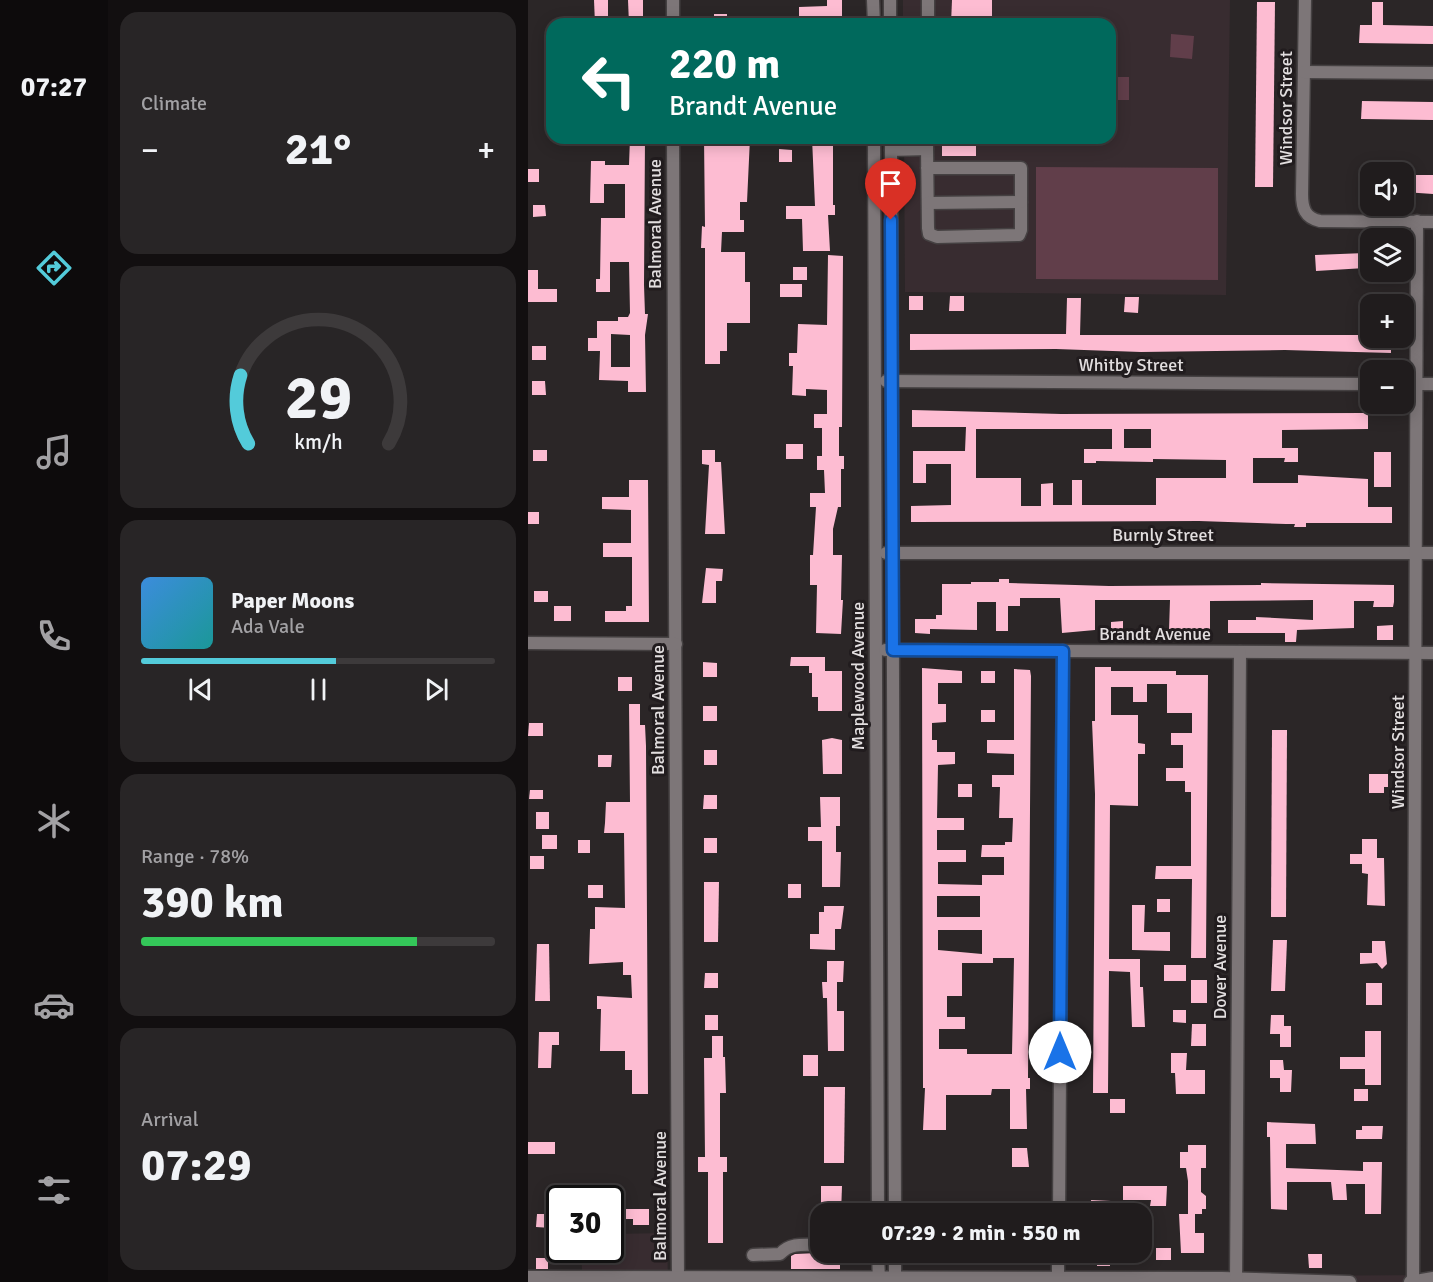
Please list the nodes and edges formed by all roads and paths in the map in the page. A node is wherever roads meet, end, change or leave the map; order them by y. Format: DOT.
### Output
graph roads {
  1 [pos="673,0"];
  2 [pos="928,0"];
  3 [pos="1305,0"];
  4 [pos="874,5"];
  5 [pos="890,5"];
  6 [pos="673,18"];
  7 [pos="928,18"];
  8 [pos="1305,72"];
  9 [pos="1433,73"];
  10 [pos="673,144"];
  11 [pos="874,144"];
  12 [pos="891,144"];
  13 [pos="927,144"];
  14 [pos="927,168"];
  15 [pos="1021,202"];
  16 [pos="928,203"];
  17 [pos="1417,221"];
  18 [pos="1433,222"];
  19 [pos="1411,360"];
  20 [pos="875,381"];
  21 [pos="892,381"];
  22 [pos="1360,384"];
  23 [pos="1414,384"];
  24 [pos="1433,384"];
  25 [pos="1411,414"];
  26 [pos="876,553"];
  27 [pos="892,553"];
  28 [pos="1417,553"];
  29 [pos="1433,553"];
  30 [pos="528,643"];
  31 [pos="676,644"];
  32 [pos="893,650"];
  33 [pos="876,651"];
  34 [pos="1063,651"];
  35 [pos="1240,652"];
  36 [pos="1417,652"];
  37 [pos="1433,653"];
  38 [pos="877,893"];
  39 [pos="893,893"];
  40 [pos="878,1203"];
  41 [pos="895,1203"];
  42 [pos="1059,1203"];
  43 [pos="810,1245"];
  44 [pos="753,1256"];
  45 [pos="879,1263"];
  46 [pos="895,1263"];
  47 [pos="1059,1263"];
  48 [pos="528,1277"];
  49 [pos="1433,1278"];
  50 [pos="658,1280"];
  51 [pos="678,1280"];
  52 [pos="695,1280"];
  53 [pos="744,1280"];
  54 [pos="833,1280"];
  55 [pos="860,1280"];
  56 [pos="879,1280"];
  57 [pos="895,1280"];
  58 [pos="1058,1280"];
  59 [pos="1236,1280"];
  60 [pos="1350,1282"];
  61 [pos="1412,1282"];
  1 -- 6 [label="street"];
  2 -- 7 [label="street"];
  3 -- 8 [label="street, Windsor Street"];
  4 -- 5 [label="street"];
  8 -- 9 [label="street"];
  8 -- 17 [label="street, Windsor Street"];
  10 -- 31 [label="street, Balmoral Avenue"];
  11 -- 20 [label="street, Maplewood Avenue"];
  12 -- 13 [label="street"];
  12 -- 21 [label="street, Maplewood Avenue"];
  13 -- 14 [label="street"];
  14 -- 15 [label="street"];
  14 -- 16 [label="street"];
  15 -- 16 [label="street"];
  15 -- 16 [label="street"];
  17 -- 18 [label="street"];
  17 -- 19 [label="street, Windsor Street"];
  20 -- 21 [label="street, Whitby Street"];
  20 -- 26 [label="street, Maplewood Avenue"];
  21 -- 22 [label="street, Whitby Street"];
  21 -- 27 [label="street, Maplewood Avenue"];
  23 -- 24 [label="street"];
  25 -- 28 [label="street, Windsor Street"];
  26 -- 27 [label="street, Burnly Street"];
  26 -- 33 [label="street, Maplewood Avenue"];
  27 -- 28 [label="street, Burnly Street"];
  27 -- 32 [label="street, Maplewood Avenue"];
  28 -- 29 [label="street, Burnly Street"];
  28 -- 36 [label="street, Windsor Street"];
  30 -- 31 [label="street"];
  31 -- 51 [label="street, Balmoral Avenue"];
  32 -- 33 [label="street, Brandt Avenue"];
  32 -- 34 [label="street, Brandt Avenue"];
  32 -- 39 [label="street, Maplewood Avenue"];
  33 -- 38 [label="street, Maplewood Avenue"];
  34 -- 35 [label="street, Brandt Avenue"];
  34 -- 42 [label="street"];
  35 -- 36 [label="street, Brandt Avenue"];
  35 -- 59 [label="street, Dover Avenue"];
  36 -- 37 [label="street, Brandt Avenue"];
  36 -- 61 [label="street, Windsor Street"];
  38 -- 39 [label="street"];
  38 -- 40 [label="street, Maplewood Avenue"];
  39 -- 41 [label="street, Maplewood Avenue"];
  43 -- 44 [label="street"];
  45 -- 56 [label="street"];
  46 -- 57 [label="street"];
  47 -- 58 [label="street"];
  48 -- 50 [label="street"];
  49 -- 61 [label="street"];
  50 -- 51 [label="street"];
  51 -- 52 [label="street"];
  52 -- 53 [label="street"];
  53 -- 54 [label="street"];
  54 -- 55 [label="street"];
  55 -- 56 [label="street"];
  56 -- 57 [label="street"];
  57 -- 58 [label="street"];
  58 -- 59 [label="street"];
  59 -- 60 [label="street"];
}
